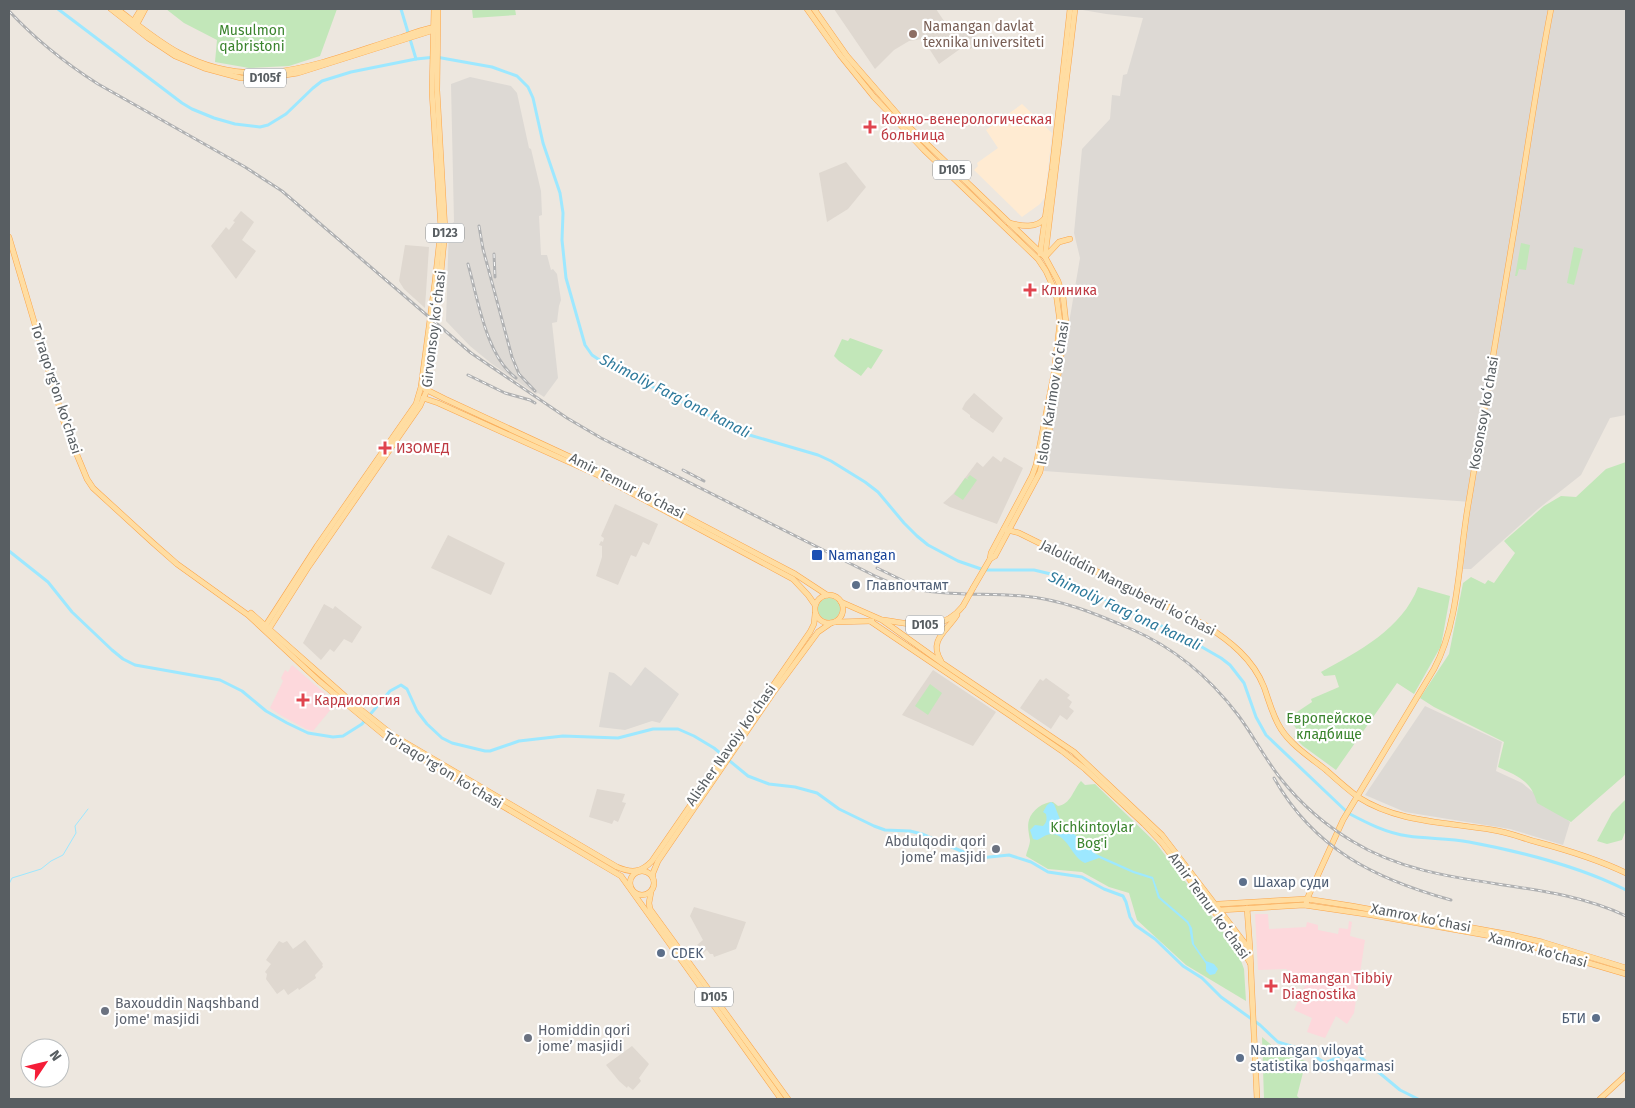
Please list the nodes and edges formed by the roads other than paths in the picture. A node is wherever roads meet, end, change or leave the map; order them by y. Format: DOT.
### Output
graph roads {
  1 [pos="111,9"];
  2 [pos="117,9"];
  3 [pos="141,9"];
  4 [pos="145,9"];
  5 [pos="434,9"];
  6 [pos="438,9"];
  7 [pos="807,9"];
  8 [pos="814,9"];
  9 [pos="1070,9"];
  10 [pos="1075,9"];
  11 [pos="1551,9"];
  12 [pos="135,24"];
  13 [pos="434,28"];
  14 [pos="435,66"];
  15 [pos="1045,218"];
  16 [pos="1008,222"];
  17 [pos="9,237"];
  18 [pos="1070,239"];
  19 [pos="1043,255"];
  20 [pos="1039,261"];
  21 [pos="421,387"];
  22 [pos="427,390"];
  23 [pos="418,397"];
  24 [pos="425,399"];
  25 [pos="535,444"];
  26 [pos="684,518"];
  27 [pos="1015,519"];
  28 [pos="1006,530"];
  29 [pos="1019,533"];
  30 [pos="1005,538"];
  31 [pos="990,559"];
  32 [pos="827,595"];
  33 [pos="841,602"];
  34 [pos="815,606"];
  35 [pos="963,606"];
  36 [pos="815,614"];
  37 [pos="882,620"];
  38 [pos="870,621"];
  39 [pos="833,622"];
  40 [pos="267,628"];
  41 [pos="942,663"];
  42 [pos="1013,714"];
  43 [pos="371,722"];
  44 [pos="727,755"];
  45 [pos="723,761"];
  46 [pos="1356,796"];
  47 [pos="639,871"];
  48 [pos="1626,872"];
  49 [pos="653,878"];
  50 [pos="631,890"];
  51 [pos="651,892"];
  52 [pos="1306,902"];
  53 [pos="1214,906"];
  54 [pos="1247,908"];
  55 [pos="1221,911"];
  56 [pos="1250,950"];
  57 [pos="1251,965"];
  58 [pos="1626,968"];
  59 [pos="1626,974"];
  60 [pos="1626,1075"];
  61 [pos="781,1099"];
  62 [pos="788,1099"];
  63 [pos="1257,1099"];
  64 [pos="1600,1099"];
  1 -- 12 [label="main road, D105f"];
  2 -- 12 [label="main road, D105f"];
  3 -- 12 [label="main road"];
  4 -- 12 [label="main road"];
  5 -- 13 [label="main road, Girvonsoy koʻchasi / D123"];
  6 -- 13 [label="main road, Girvonsoy koʻchasi / D123"];
  7 -- 20 [label="main road, Islom Karimov koʻchasi / D105"];
  8 -- 16 [label="main road, Islom Karimov koʻchasi / D105"];
  9 -- 15 [label="main road"];
  10 -- 19 [label="main road"];
  11 -- 46 [label="main road, Kosonsoy koʻchasi"];
  12 -- 13 [label="main road, D105f"];
  13 -- 14 [label="main road, Girvonsoy koʻchasi / D123"];
  14 -- 21 [label="main road, Girvonsoy koʻchasi / D123"];
  14 -- 22 [label="main road, Girvonsoy koʻchasi / D123"];
  15 -- 16 [label="main road"];
  15 -- 19 [label="main road"];
  16 -- 19 [label="main road, Islom Karimov koʻchasi / D105"];
  17 -- 40 [label="main road, To'raqo'rg'on ko'chasi"];
  18 -- 19 [label="main road"];
  19 -- 20 [label="main road"];
  19 -- 27 [label="main road, Islom Karimov koʻchasi / D105"];
  20 -- 28 [label="main road, Islom Karimov koʻchasi / D105"];
  21 -- 22 [label="main road, Amir Temur koʻchasi"];
  21 -- 23 [label="main road, Girvonsoy koʻchasi / D123"];
  22 -- 24 [label="main road, Girvonsoy koʻchasi / D123"];
  22 -- 25 [label="main road, Amir Temur koʻchasi"];
  23 -- 24 [label="main road, Amir Temur koʻchasi"];
  23 -- 40 [label="main road, Girvonsoy koʻchasi"];
  24 -- 25 [label="main road, Amir Temur koʻchasi"];
  24 -- 40 [label="main road, Girvonsoy koʻchasi"];
  25 -- 26 [label="main road, Amir Temur koʻchasi"];
  26 -- 32 [label="main road, Amir Temur koʻchasi"];
  26 -- 34 [label="main road, Amir Temur koʻchasi"];
  27 -- 28 [label="main road, Islom Karimov koʻchasi / D105"];
  27 -- 29 [label="main road"];
  28 -- 29 [label="main road, Jaloliddin Manguberdi koʻchasi"];
  28 -- 30 [label="main road, Islom Karimov koʻchasi / D105"];
  28 -- 31 [label="main road, Islom Karimov koʻchasi / D105"];
  29 -- 30 [label="main road"];
  29 -- 46 [label="main road, Jaloliddin Manguberdi koʻchasi"];
  30 -- 31 [label="main road, Islom Karimov koʻchasi / D105"];
  31 -- 35 [label="main road, Islom Karimov koʻchasi / D105, bridge"];
  32 -- 33 [label="main road, Amir Temur koʻchasi / D105"];
  32 -- 34 [label="main road"];
  33 -- 37 [label="main road, Amir Temur koʻchasi / D105"];
  33 -- 39 [label="main road, D105"];
  34 -- 36 [label="main road, D105"];
  35 -- 37 [label="main road, D105"];
  35 -- 41 [label="main road, D105"];
  36 -- 39 [label="main road"];
  36 -- 44 [label="main road, Alisher Navoiy ko'chasi / D105"];
  37 -- 38 [label="main road, D105"];
  37 -- 41 [label="main road, Amir Temur koʻchasi"];
  38 -- 39 [label="main road, D105"];
  38 -- 42 [label="main road, Amir Temur koʻchasi"];
  39 -- 44 [label="main road, D105"];
  40 -- 43 [label="main road, To'raqo'rg'on ko'chasi"];
  41 -- 42 [label="main road, Amir Temur koʻchasi"];
  42 -- 53 [label="main road, Amir Temur koʻchasi"];
  43 -- 47 [label="main road, To'raqo'rg'on ko'chasi"];
  43 -- 50 [label="main road, To'raqo'rg'on ko'chasi"];
  44 -- 45 [label="main road, Alisher Navoiy ko'chasi / D105"];
  45 -- 47 [label="main road, Alisher Navoiy ko'chasi / D105"];
  45 -- 49 [label="main road, D105"];
  46 -- 48 [label="main road, Jaloliddin Manguberdi koʻchasi"];
  46 -- 52 [label="main road, Kosonsoy koʻchasi"];
  47 -- 49 [label="main road"];
  47 -- 50 [label="main road, D105"];
  49 -- 51 [label="main road, D105"];
  50 -- 51 [label="main road"];
  50 -- 61 [label="main road, D105"];
  51 -- 62 [label="main road, D105"];
  52 -- 53 [label="main road, Xamrox koʻchasi"];
  52 -- 54 [label="main road, Xamrox ko'chasi"];
  52 -- 58 [label="main road, Xamrox koʻchasi"];
  52 -- 59 [label="main road, Xamrox ko'chasi"];
  53 -- 55 [label="main road, Amir Temur koʻchasi"];
  53 -- 57 [label="main road, Amir Temur koʻchasi"];
  54 -- 55 [label="main road, Xamrox ko'chasi"];
  54 -- 56 [label="main road"];
  55 -- 56 [label="main road, Amir Temur koʻchasi"];
  56 -- 57 [label="main road, Amir Temur koʻchasi"];
  57 -- 63 [label="main road"];
  60 -- 64 [label="main road"];
}
